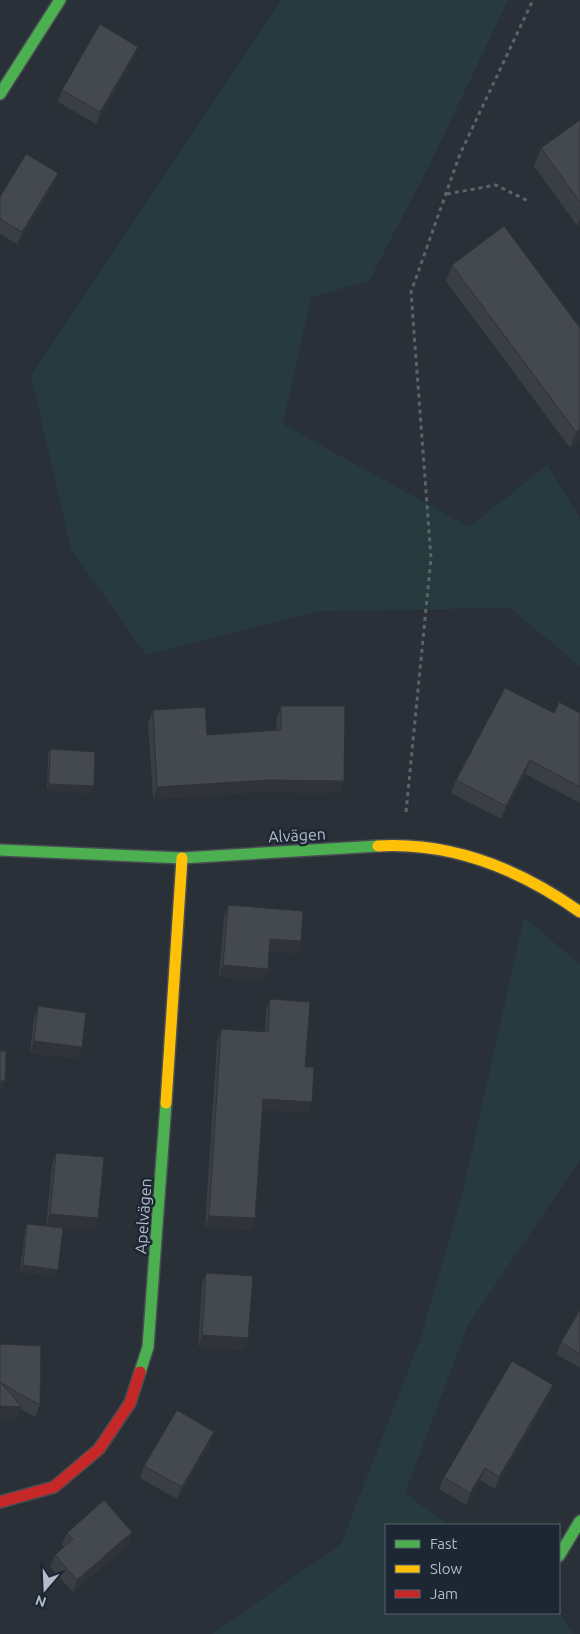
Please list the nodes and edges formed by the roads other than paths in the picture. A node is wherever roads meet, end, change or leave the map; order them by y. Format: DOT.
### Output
graph roads {
  1 [pos="60,0"];
  2 [pos="0,94"];
  3 [pos="0,850"];
  4 [pos="182,858"];
  5 [pos="580,912"];
  6 [pos="0,1502"];
  7 [pos="580,1521"];
  8 [pos="560,1554"];
  1 -- 2 [label="street"];
  3 -- 4 [label="street, Alvägen"];
  4 -- 5 [label="street, Alvägen"];
  4 -- 6 [label="street, Apelvägen"];
  7 -- 8 [label="street"];
}
